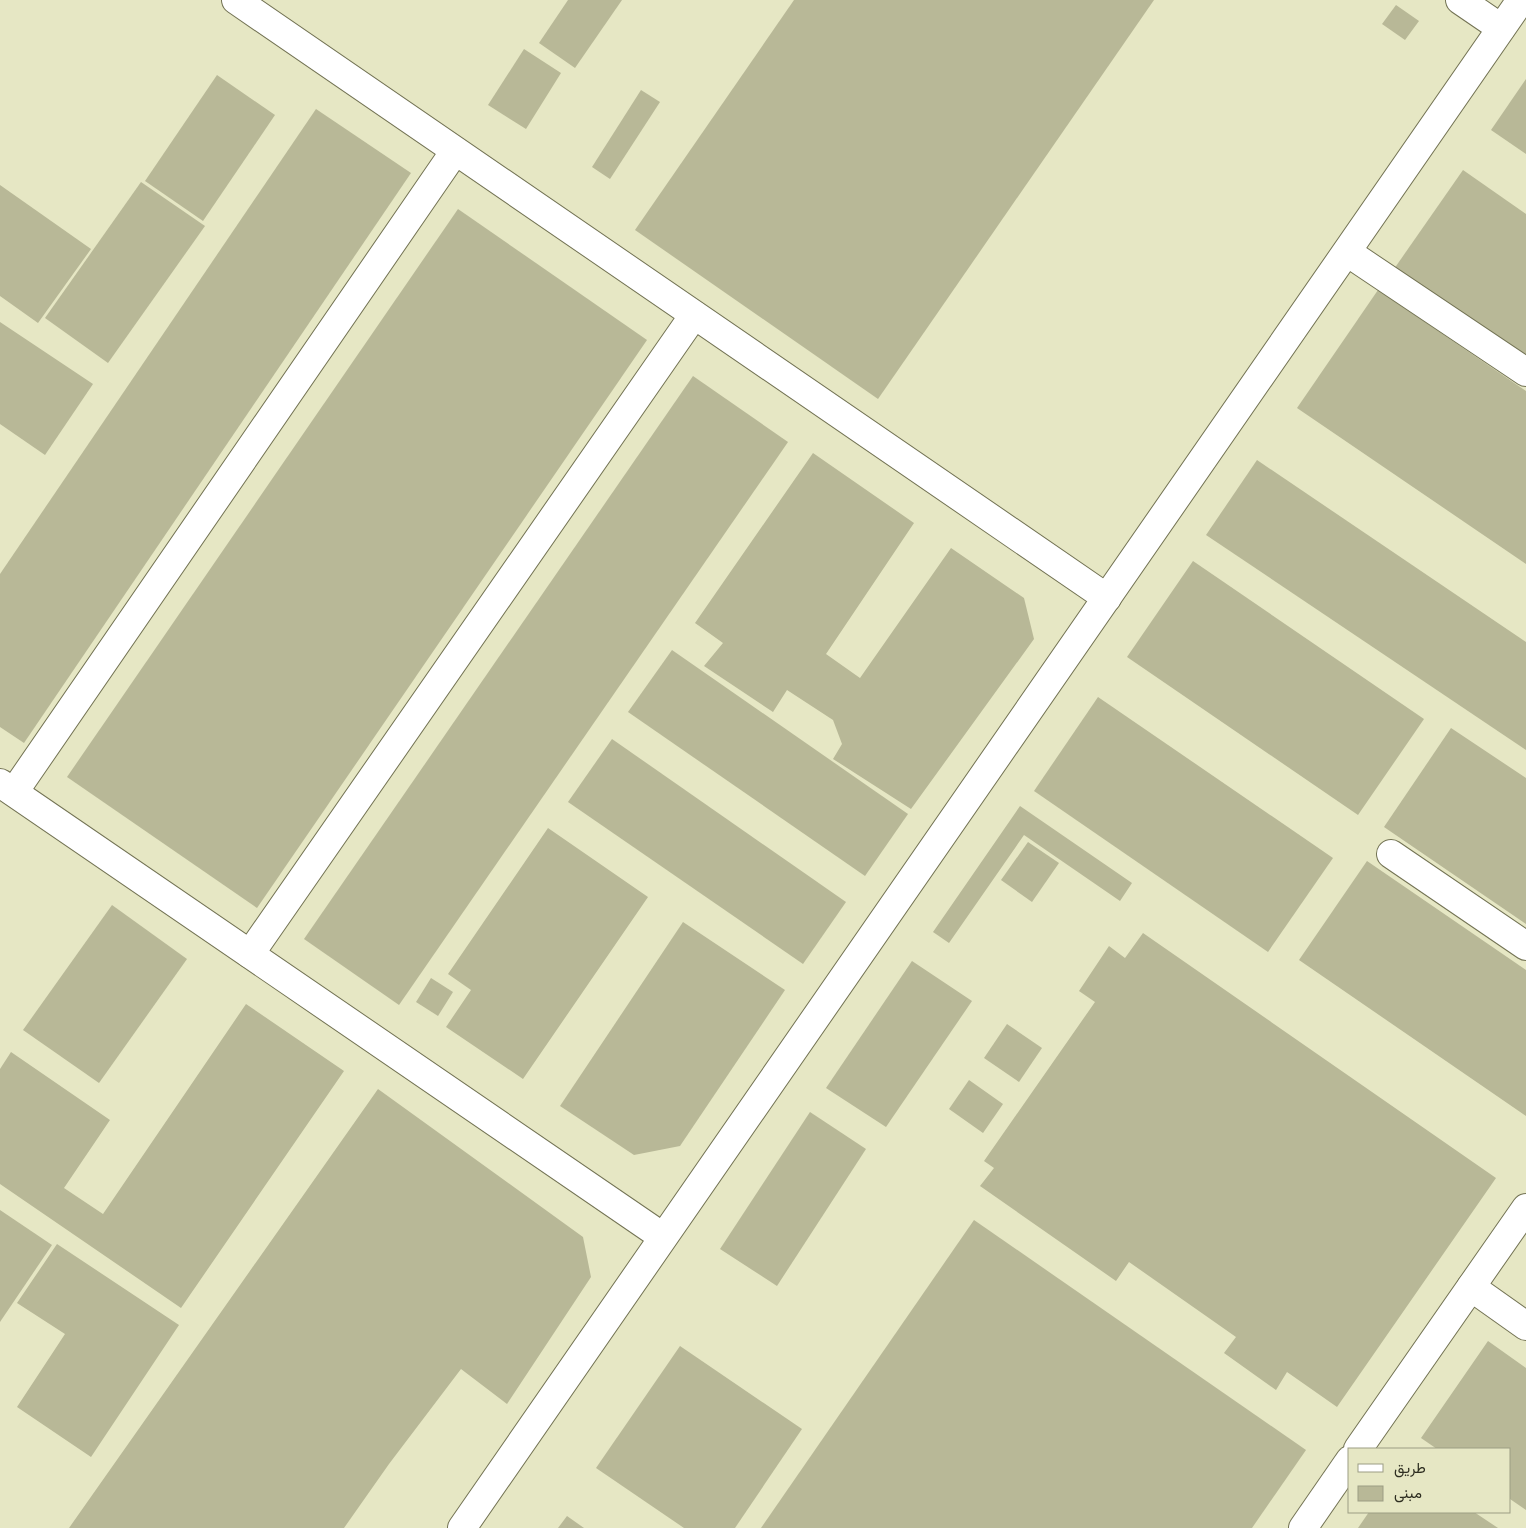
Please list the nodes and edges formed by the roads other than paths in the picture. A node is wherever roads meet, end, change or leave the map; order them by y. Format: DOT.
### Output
graph roads {
  1 [pos="236,0"];
  2 [pos="1460,0"];
  3 [pos="1521,0"];
  4 [pos="1501,28"];
  5 [pos="455,151"];
  6 [pos="1347,252"];
  7 [pos="694,315"];
  8 [pos="1526,372"];
  9 [pos="1106,598"];
  10 [pos="7,787"];
  11 [pos="1391,854"];
  12 [pos="1526,946"];
  13 [pos="250,954"];
  14 [pos="1526,1208"];
  15 [pos="664,1238"];
  16 [pos="1471,1287"];
  17 [pos="1526,1326"];
  18 [pos="1359,1448"];
  19 [pos="1348,1463"];
  20 [pos="462,1528"];
  21 [pos="1302,1528"];
  1 -- 5 [label="lane"];
  2 -- 4 [label="lane"];
  3 -- 4 [label="lane"];
  4 -- 6 [label="lane"];
  5 -- 7 [label="lane"];
  5 -- 10 [label="lane"];
  6 -- 8 [label="lane"];
  6 -- 9 [label="lane"];
  7 -- 9 [label="lane"];
  7 -- 13 [label="lane"];
  9 -- 15 [label="lane"];
  10 -- 13 [label="lane"];
  11 -- 12 [label="lane"];
  13 -- 15 [label="lane"];
  14 -- 16 [label="lane"];
  15 -- 20 [label="lane"];
  16 -- 17 [label="lane"];
  16 -- 18 [label="lane"];
  19 -- 21 [label="lane"];
}
